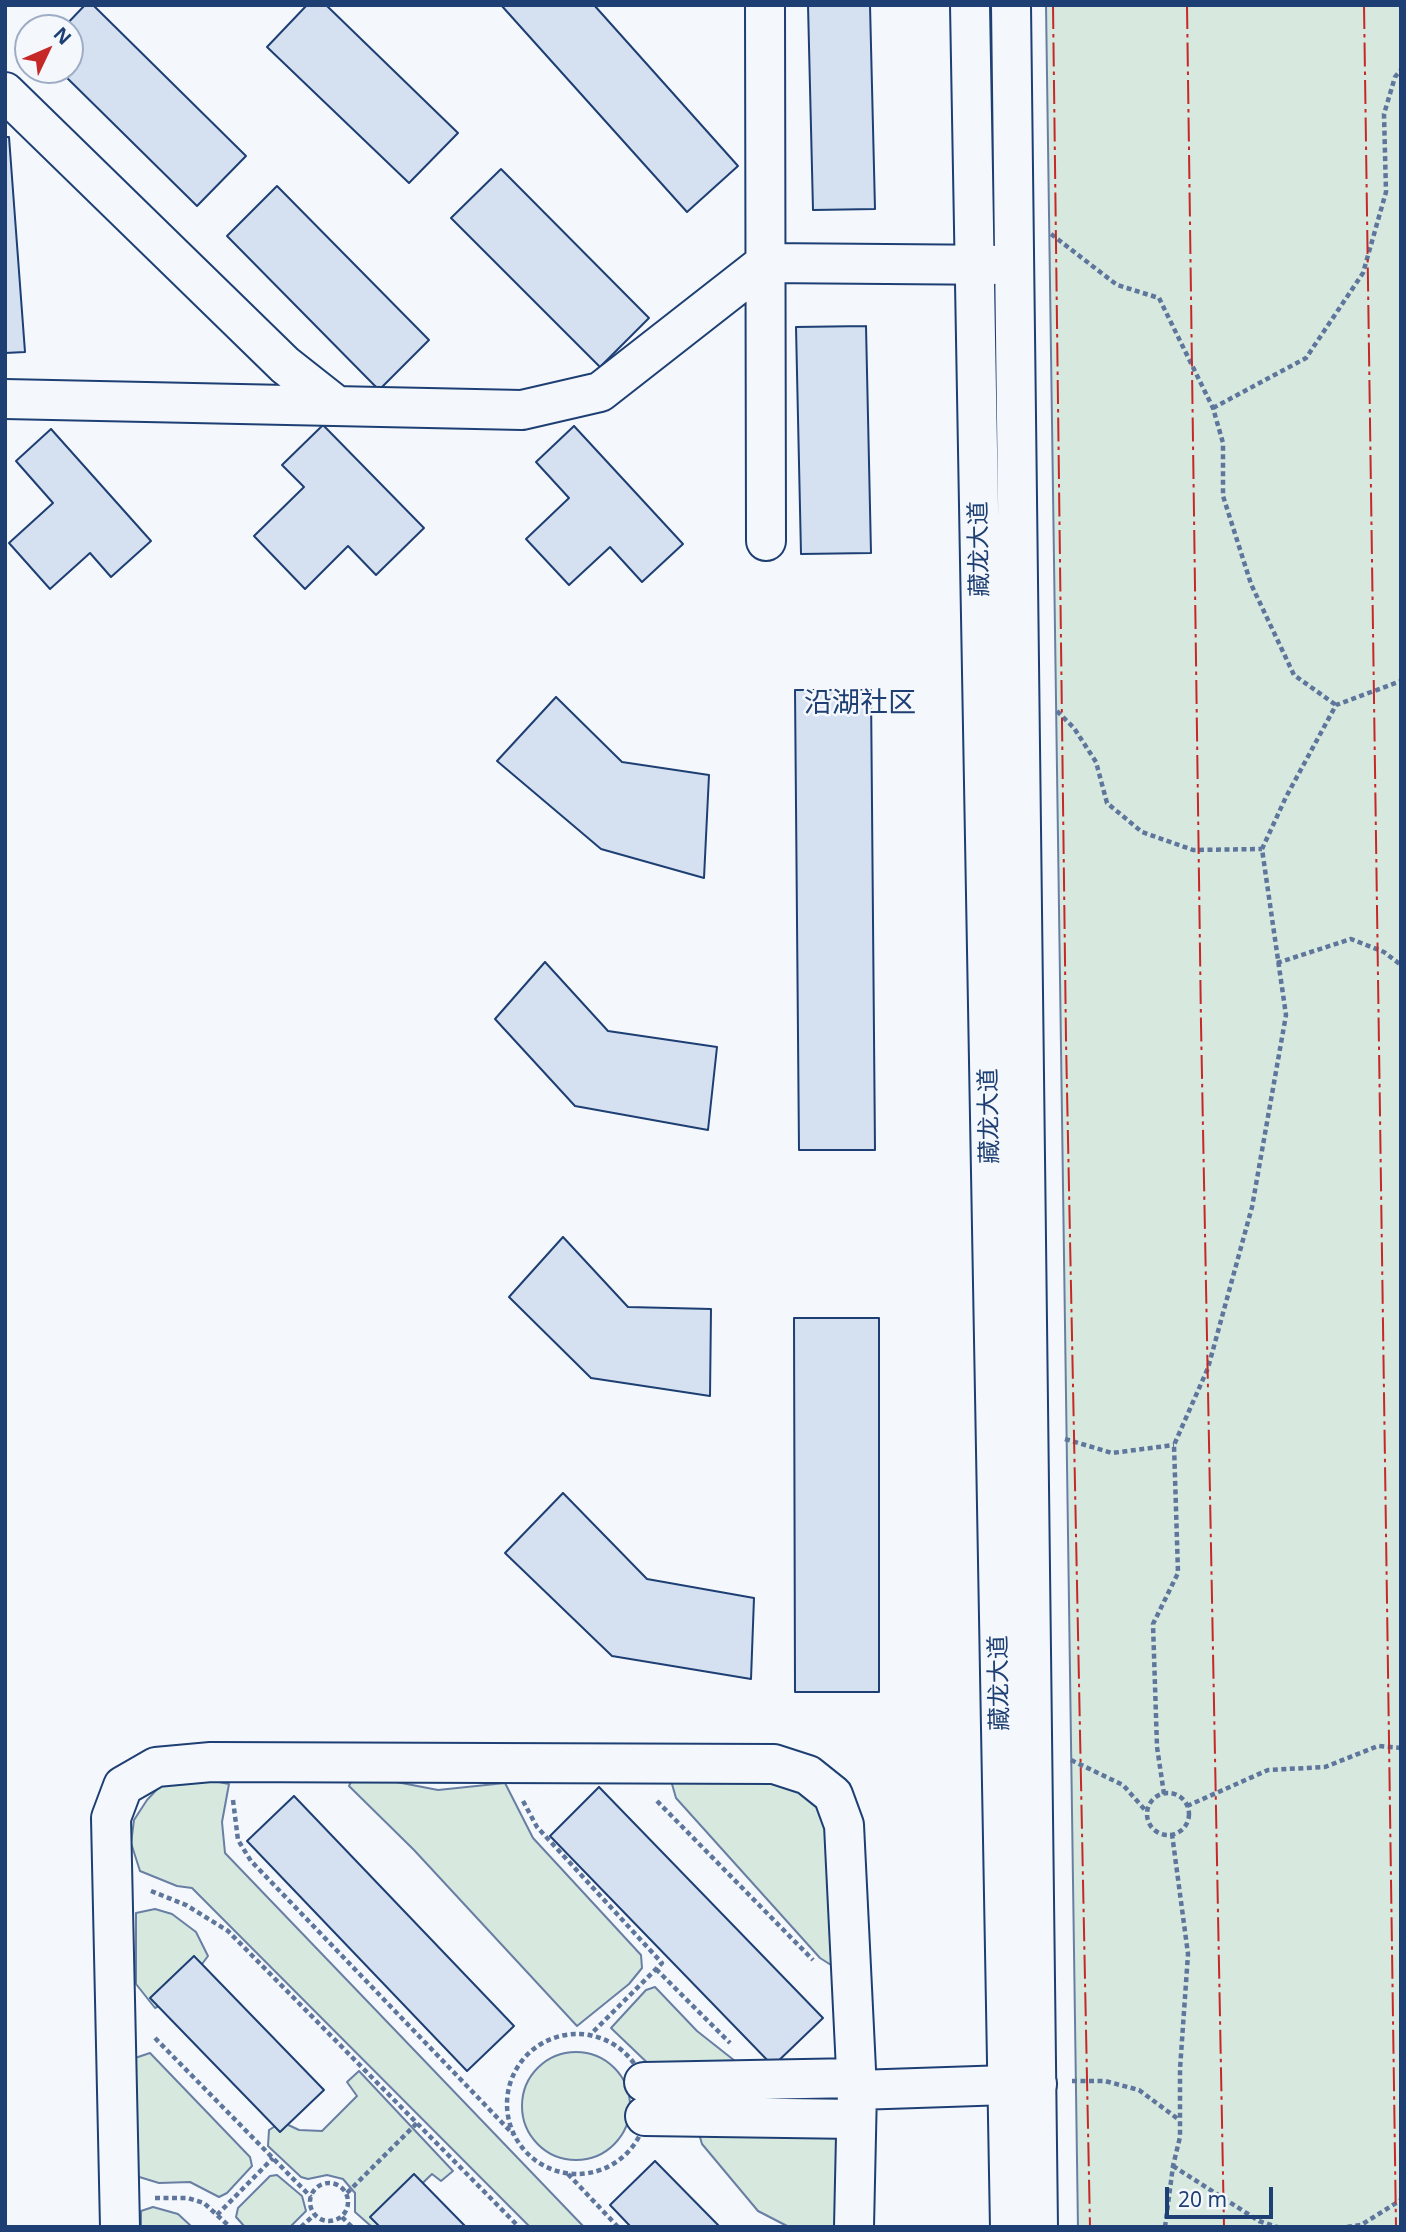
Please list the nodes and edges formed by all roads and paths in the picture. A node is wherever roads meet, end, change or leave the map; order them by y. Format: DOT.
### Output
graph roads {
  1 [pos="765,5"];
  2 [pos="970,5"];
  3 [pos="1011,5"];
  4 [pos="1401,70"];
  5 [pos="5,92"];
  6 [pos="1013,223"];
  7 [pos="765,263"];
  8 [pos="975,265"];
  9 [pos="1014,265"];
  10 [pos="5,399"];
  11 [pos="337,406"];
  12 [pos="1213,408"];
  13 [pos="766,541"];
  14 [pos="1401,681"];
  15 [pos="1048,703"];
  16 [pos="1336,705"];
  17 [pos="1262,849"];
  18 [pos="1277,963"];
  19 [pos="1401,965"];
  20 [pos="1052,1435"];
  21 [pos="1174,1445"];
  22 [pos="1401,1748"];
  23 [pos="1069,1759"];
  24 [pos="237,1763"];
  25 [pos="517,1763"];
  26 [pos="649,1764"];
  27 [pos="1164,1794"];
  28 [pos="1187,1806"];
  29 [pos="1146,1812"];
  30 [pos="1172,1834"];
  31 [pos="112,1886"];
  32 [pos="656,1969"];
  33 [pos="851,1978"];
  34 [pos="115,1997"];
  35 [pos="589,2036"];
  36 [pos="767,2080"];
  37 [pos="1035,2083"];
  38 [pos="856,2096"];
  39 [pos="645,2099"];
  40 [pos="1179,2119"];
  41 [pos="417,2123"];
  42 [pos="513,2134"];
  43 [pos="273,2158"];
  44 [pos="1173,2166"];
  45 [pos="568,2174"];
  46 [pos="347,2193"];
  47 [pos="311,2197"];
  48 [pos="1401,2200"];
  49 [pos="119,2212"];
  50 [pos="217,2215"];
  51 [pos="314,2215"];
  52 [pos="342,2217"];
  53 [pos="230,2227"];
  54 [pos="301,2227"];
  55 [pos="352,2227"];
  56 [pos="519,2227"];
  57 [pos="618,2227"];
  58 [pos="854,2227"];
  59 [pos="1010,2227"];
  60 [pos="1038,2227"];
  61 [pos="1165,2227"];
  62 [pos="1277,2227"];
  63 [pos="1347,2227"];
  1 -- 7 [label="main road"];
  2 -- 8 [label="main road, 藏龙大道"];
  3 -- 6 [label="main road, 藏龙大道"];
  4 -- 12 [label="path"];
  5 -- 11 [label="main road"];
  6 -- 9 [label="main road, 藏龙大道"];
  6 -- 12 [label="path"];
  7 -- 8 [label="main road"];
  7 -- 11 [label="main road"];
  7 -- 13 [label="main road"];
  8 -- 9 [label="main road"];
  8 -- 37 [label="main road, 藏龙大道"];
  9 -- 37 [label="main road, 藏龙大道"];
  10 -- 11 [label="main road"];
  12 -- 16 [label="path"];
  14 -- 16 [label="path"];
  15 -- 17 [label="path"];
  16 -- 17 [label="path"];
  17 -- 18 [label="path"];
  18 -- 19 [label="path"];
  18 -- 21 [label="path"];
  20 -- 21 [label="path"];
  21 -- 27 [label="path"];
  22 -- 28 [label="path"];
  23 -- 29 [label="path"];
  24 -- 25 [label="main road"];
  24 -- 31 [label="main road"];
  24 -- 42 [label="path"];
  25 -- 26 [label="main road"];
  25 -- 32 [label="path"];
  26 -- 33 [label="path"];
  26 -- 33 [label="main road"];
  27 -- 28 [label="path"];
  27 -- 29 [label="path"];
  28 -- 30 [label="path"];
  29 -- 30 [label="path"];
  30 -- 40 [label="path"];
  31 -- 34 [label="main road"];
  31 -- 41 [label="path"];
  32 -- 35 [label="path"];
  32 -- 36 [label="path"];
  33 -- 38 [label="main road"];
  34 -- 43 [label="path"];
  34 -- 49 [label="main road"];
  35 -- 39 [label="path"];
  35 -- 42 [label="path"];
  36 -- 38 [label="main road"];
  36 -- 39 [label="main road"];
  37 -- 38 [label="main road"];
  37 -- 40 [label="path"];
  37 -- 59 [label="main road, 藏龙大道"];
  37 -- 60 [label="main road, 藏龙大道"];
  38 -- 39 [label="main road"];
  38 -- 58 [label="main road"];
  39 -- 45 [label="path"];
  40 -- 44 [label="path"];
  41 -- 46 [label="path"];
  41 -- 56 [label="path"];
  42 -- 45 [label="path"];
  43 -- 47 [label="path"];
  43 -- 50 [label="path"];
  44 -- 61 [label="path"];
  44 -- 62 [label="path"];
  45 -- 57 [label="path"];
  46 -- 47 [label="path"];
  46 -- 52 [label="path"];
  47 -- 51 [label="path"];
  48 -- 63 [label="path"];
  49 -- 50 [label="path"];
  50 -- 53 [label="path"];
  51 -- 52 [label="path"];
  51 -- 54 [label="path"];
  52 -- 55 [label="path"];
}
